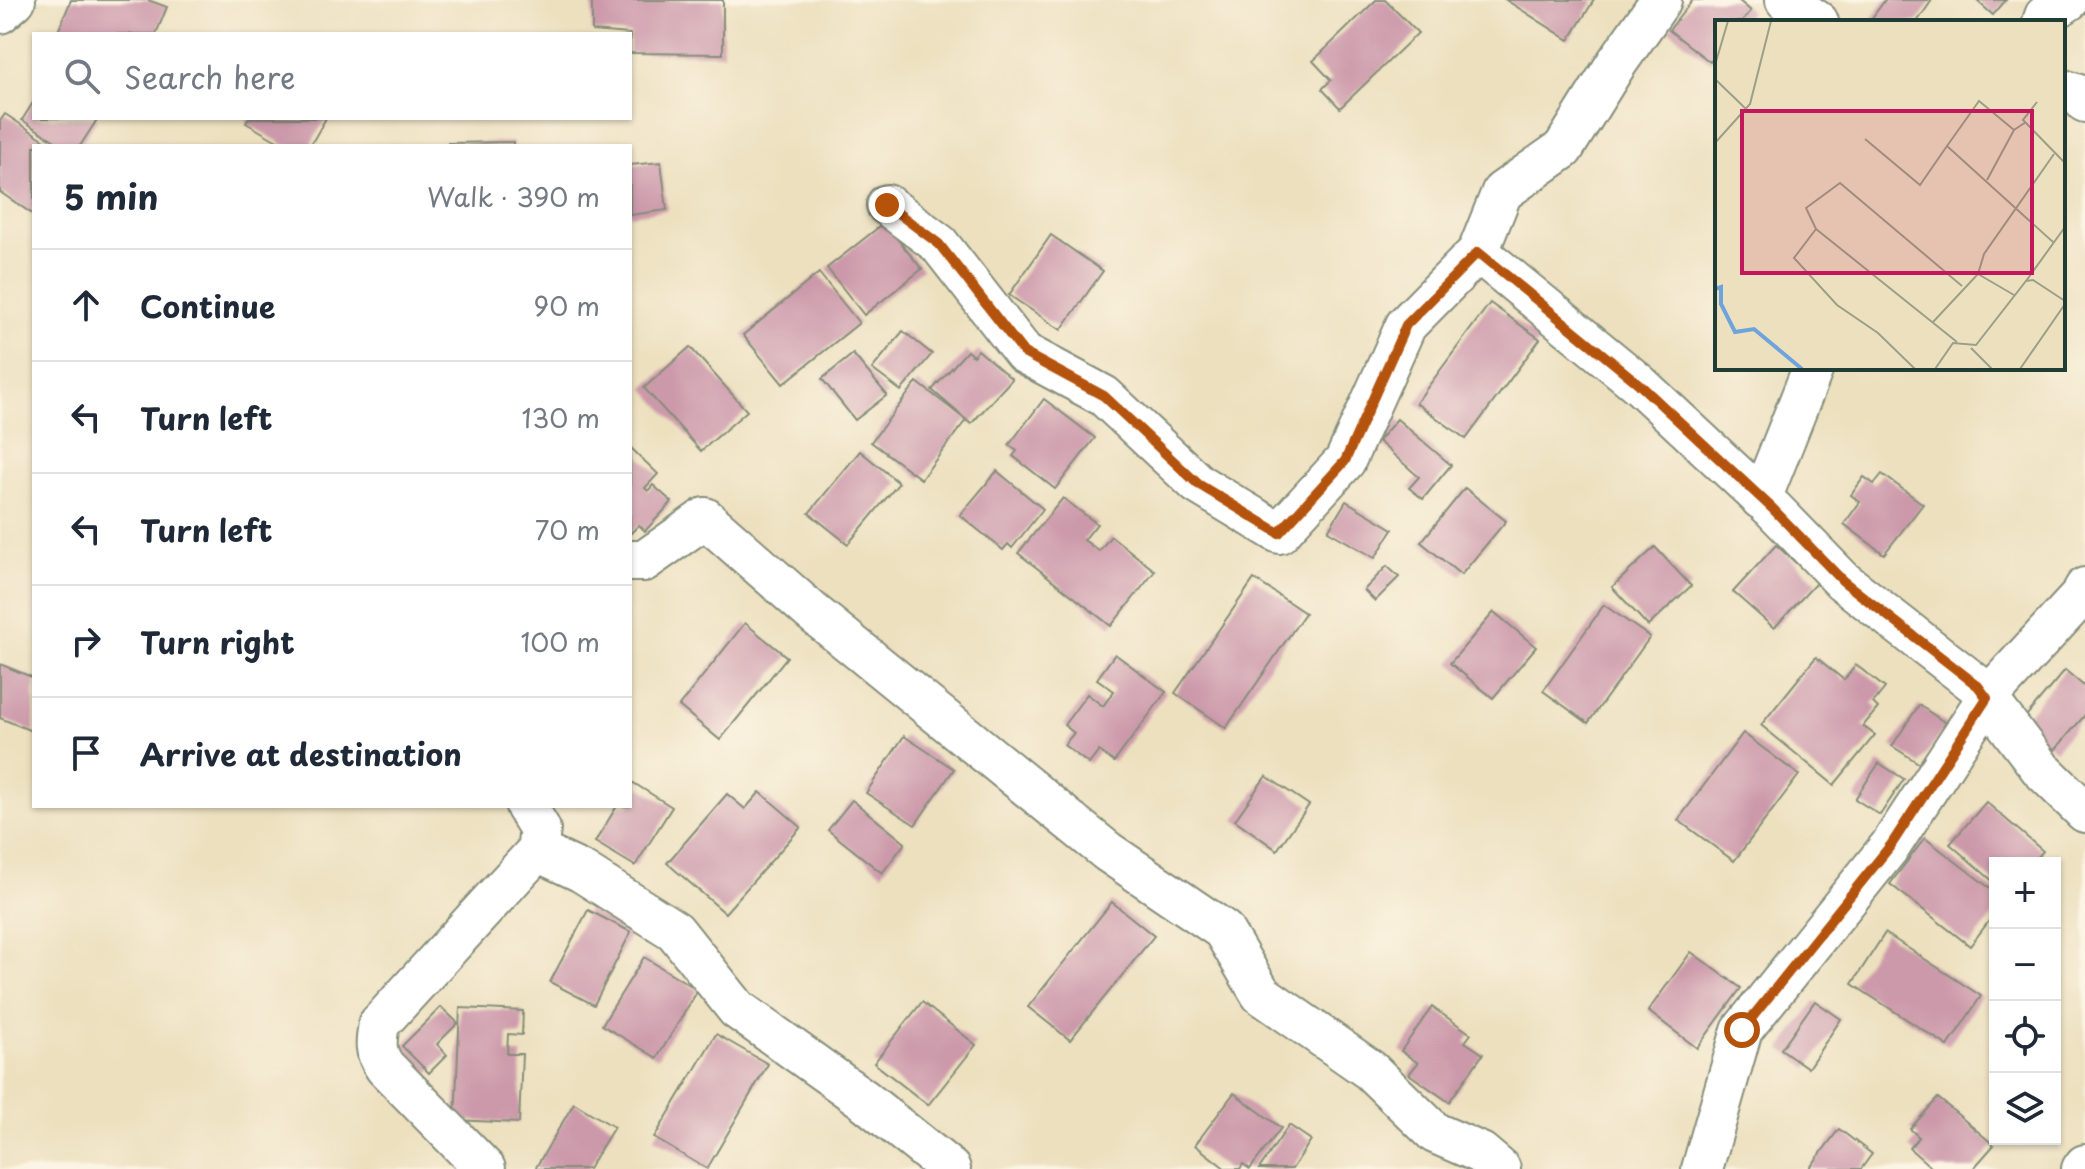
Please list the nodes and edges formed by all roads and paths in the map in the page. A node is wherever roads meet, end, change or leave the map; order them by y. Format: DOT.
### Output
graph roads {
  1 [pos="15,0"];
  2 [pos="1661,0"];
  3 [pos="1786,0"];
  4 [pos="2069,0"];
  5 [pos="0,13"];
  6 [pos="1815,20"];
  7 [pos="2044,20"];
  8 [pos="2065,91"];
  9 [pos="2085,102"];
  10 [pos="887,205"];
  11 [pos="1478,252"];
  12 [pos="1812,370"];
  13 [pos="1761,499"];
  14 [pos="632,561"];
  15 [pos="2085,588"];
  16 [pos="1987,698"];
  17 [pos="527,808"];
  18 [pos="2085,812"];
  19 [pos="537,851"];
  20 [pos="485,1169"];
  21 [pos="950,1169"];
  22 [pos="1500,1169"];
  23 [pos="1702,1169"];
  1 -- 5 [label="street"];
  2 -- 11 [label="street"];
  3 -- 6 [label="street"];
  4 -- 7 [label="street"];
  8 -- 9 [label="street"];
  10 -- 11 [label="street"];
  11 -- 13 [label="street"];
  12 -- 13 [label="street"];
  13 -- 16 [label="street"];
  14 -- 22 [label="street"];
  15 -- 16 [label="street"];
  16 -- 18 [label="street"];
  16 -- 23 [label="street"];
  17 -- 19 [label="street"];
  19 -- 20 [label="street"];
  19 -- 21 [label="street"];
}
